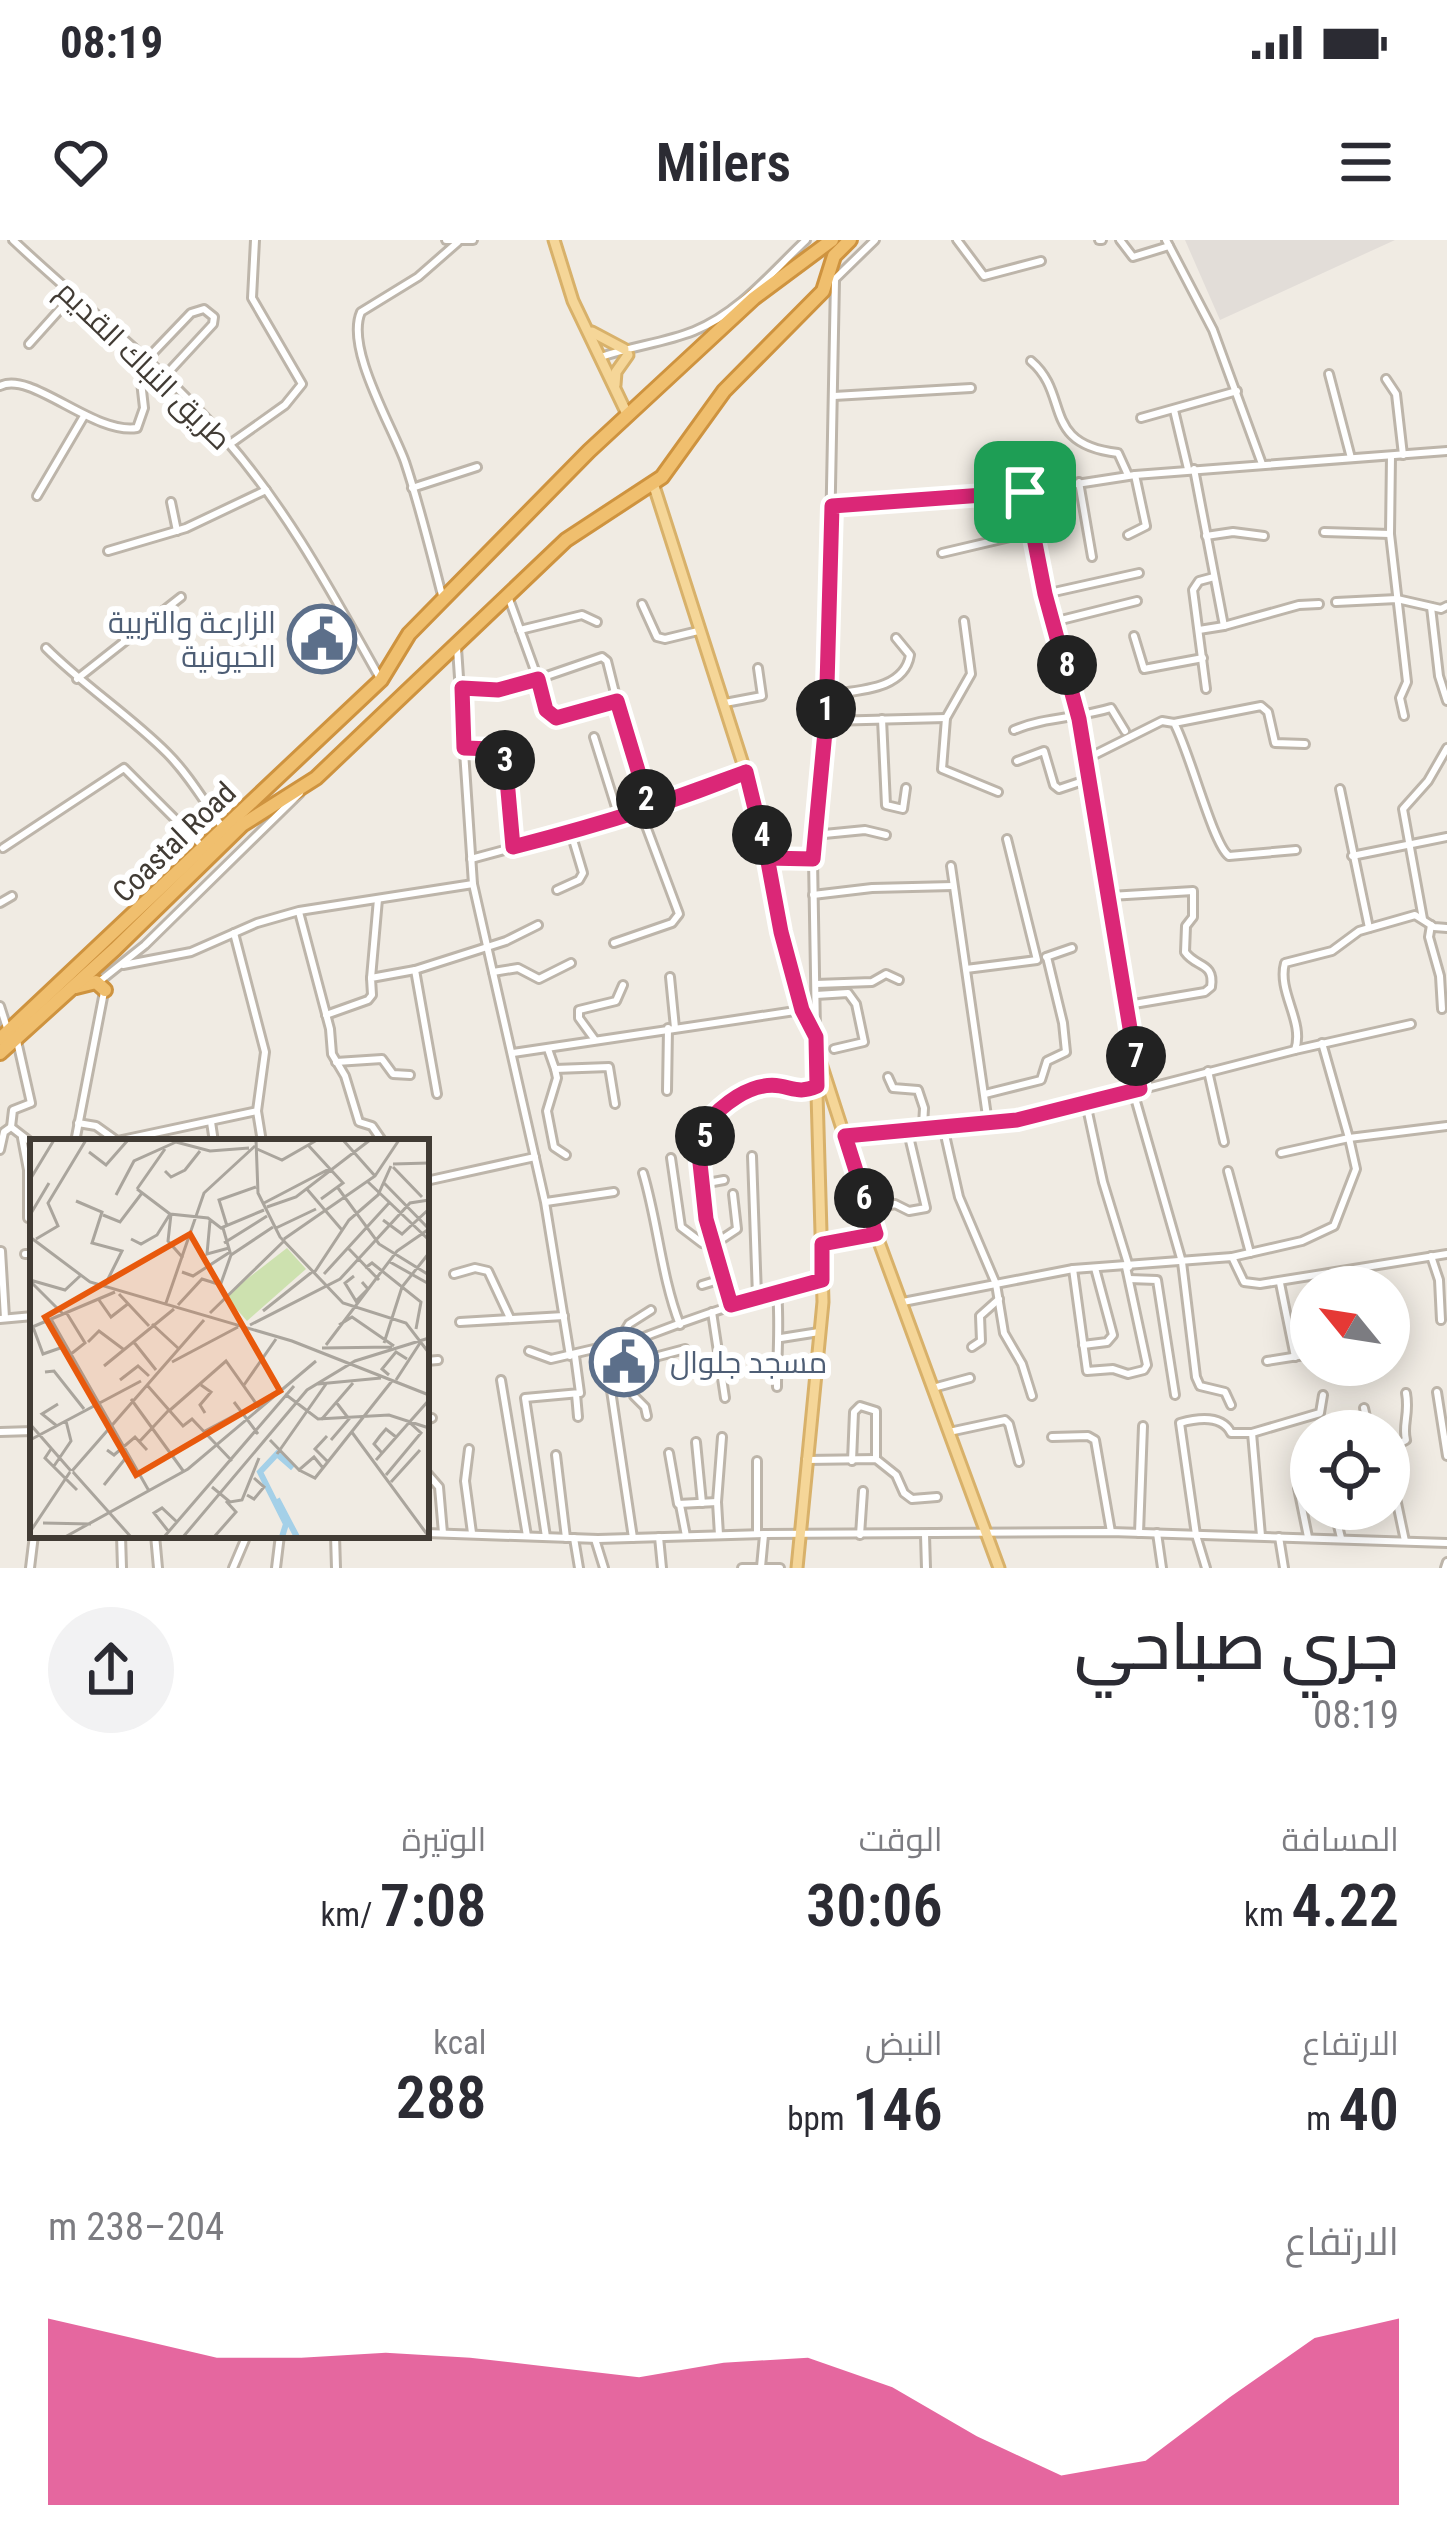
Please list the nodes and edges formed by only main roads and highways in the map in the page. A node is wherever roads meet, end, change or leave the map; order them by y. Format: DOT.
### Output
graph roads {
  1 [pos="554,240"];
  2 [pos="850,240"];
  3 [pos="832,247"];
  4 [pos="584,324"];
  5 [pos="615,386"];
  6 [pos="628,416"];
  7 [pos="653,483"];
  8 [pos="103,983"];
  9 [pos="70,989"];
  10 [pos="8,1036"];
  11 [pos="816,1043"];
  12 [pos="0,1053"];
  13 [pos="797,1568"];
  14 [pos="999,1568"];
  1 -- 4 [label="main road"];
  2 -- 3 [label="highway"];
  3 -- 6 [label="highway, Coastal Road"];
  3 -- 7 [label="highway, Coastal Road"];
  4 -- 5 [label="main road"];
  4 -- 5 [label="main road"];
  5 -- 6 [label="main road"];
  6 -- 10 [label="highway, Coastal Road"];
  7 -- 9 [label="highway, Coastal Road"];
  7 -- 11 [label="main road"];
  8 -- 9 [label="highway"];
  9 -- 10 [label="highway, Coastal Road"];
  10 -- 12 [label="highway, Coastal Road"];
  11 -- 13 [label="main road"];
  11 -- 14 [label="main road"];
}
